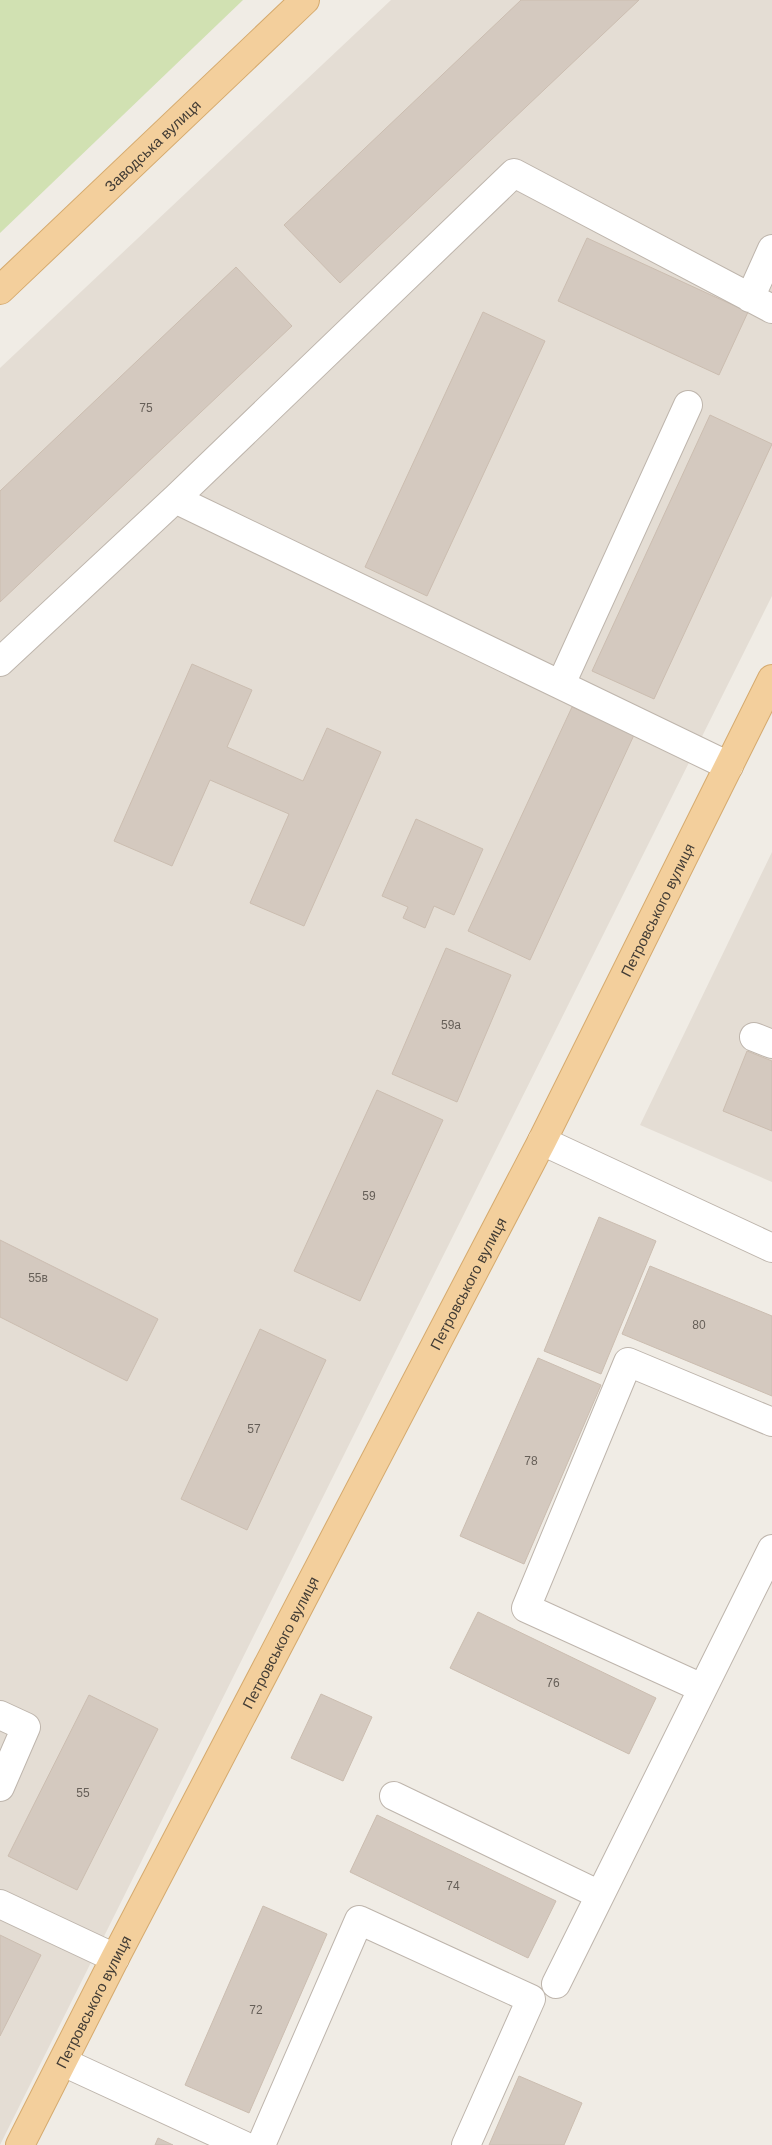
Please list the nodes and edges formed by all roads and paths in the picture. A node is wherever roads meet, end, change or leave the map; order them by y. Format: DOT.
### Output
graph roads {
  1 [pos="305,0"];
  2 [pos="772,249"];
  3 [pos="0,290"];
  4 [pos="761,304"];
  5 [pos="688,405"];
  6 [pos="175,499"];
  7 [pos="0,662"];
  8 [pos="772,679"];
  9 [pos="561,684"];
  10 [pos="729,766"];
  11 [pos="542,1141"];
  12 [pos="772,1248"];
  13 [pos="772,1422"];
  14 [pos="772,1549"];
  15 [pos="702,1688"];
  16 [pos="0,1715"];
  17 [pos="0,1787"];
  18 [pos="394,1796"];
  19 [pos="600,1895"];
  20 [pos="0,1904"];
  21 [pos="115,1958"];
  22 [pos="556,1984"];
  23 [pos="63,2062"];
  24 [pos="20,2145"];
  25 [pos="243,2145"];
  26 [pos="261,2145"];
  27 [pos="466,2145"];
  1 -- 3 [label="main road, Заводська вулиця"];
  2 -- 4 [label="street"];
  4 -- 6 [label="street"];
  5 -- 9 [label="street"];
  6 -- 7 [label="street"];
  6 -- 9 [label="street"];
  8 -- 10 [label="main road, Петровського вулиця"];
  9 -- 10 [label="street"];
  10 -- 11 [label="main road, Петровського вулиця"];
  11 -- 12 [label="street"];
  11 -- 21 [label="main road, Петровського вулиця"];
  13 -- 15 [label="street"];
  14 -- 15 [label="street"];
  15 -- 19 [label="street"];
  16 -- 17 [label="street"];
  18 -- 19 [label="street"];
  19 -- 22 [label="street"];
  20 -- 21 [label="street"];
  21 -- 23 [label="main road, Петровського вулиця"];
  23 -- 24 [label="main road, Петровського вулиця"];
  23 -- 25 [label="street"];
  26 -- 27 [label="street"];
}
